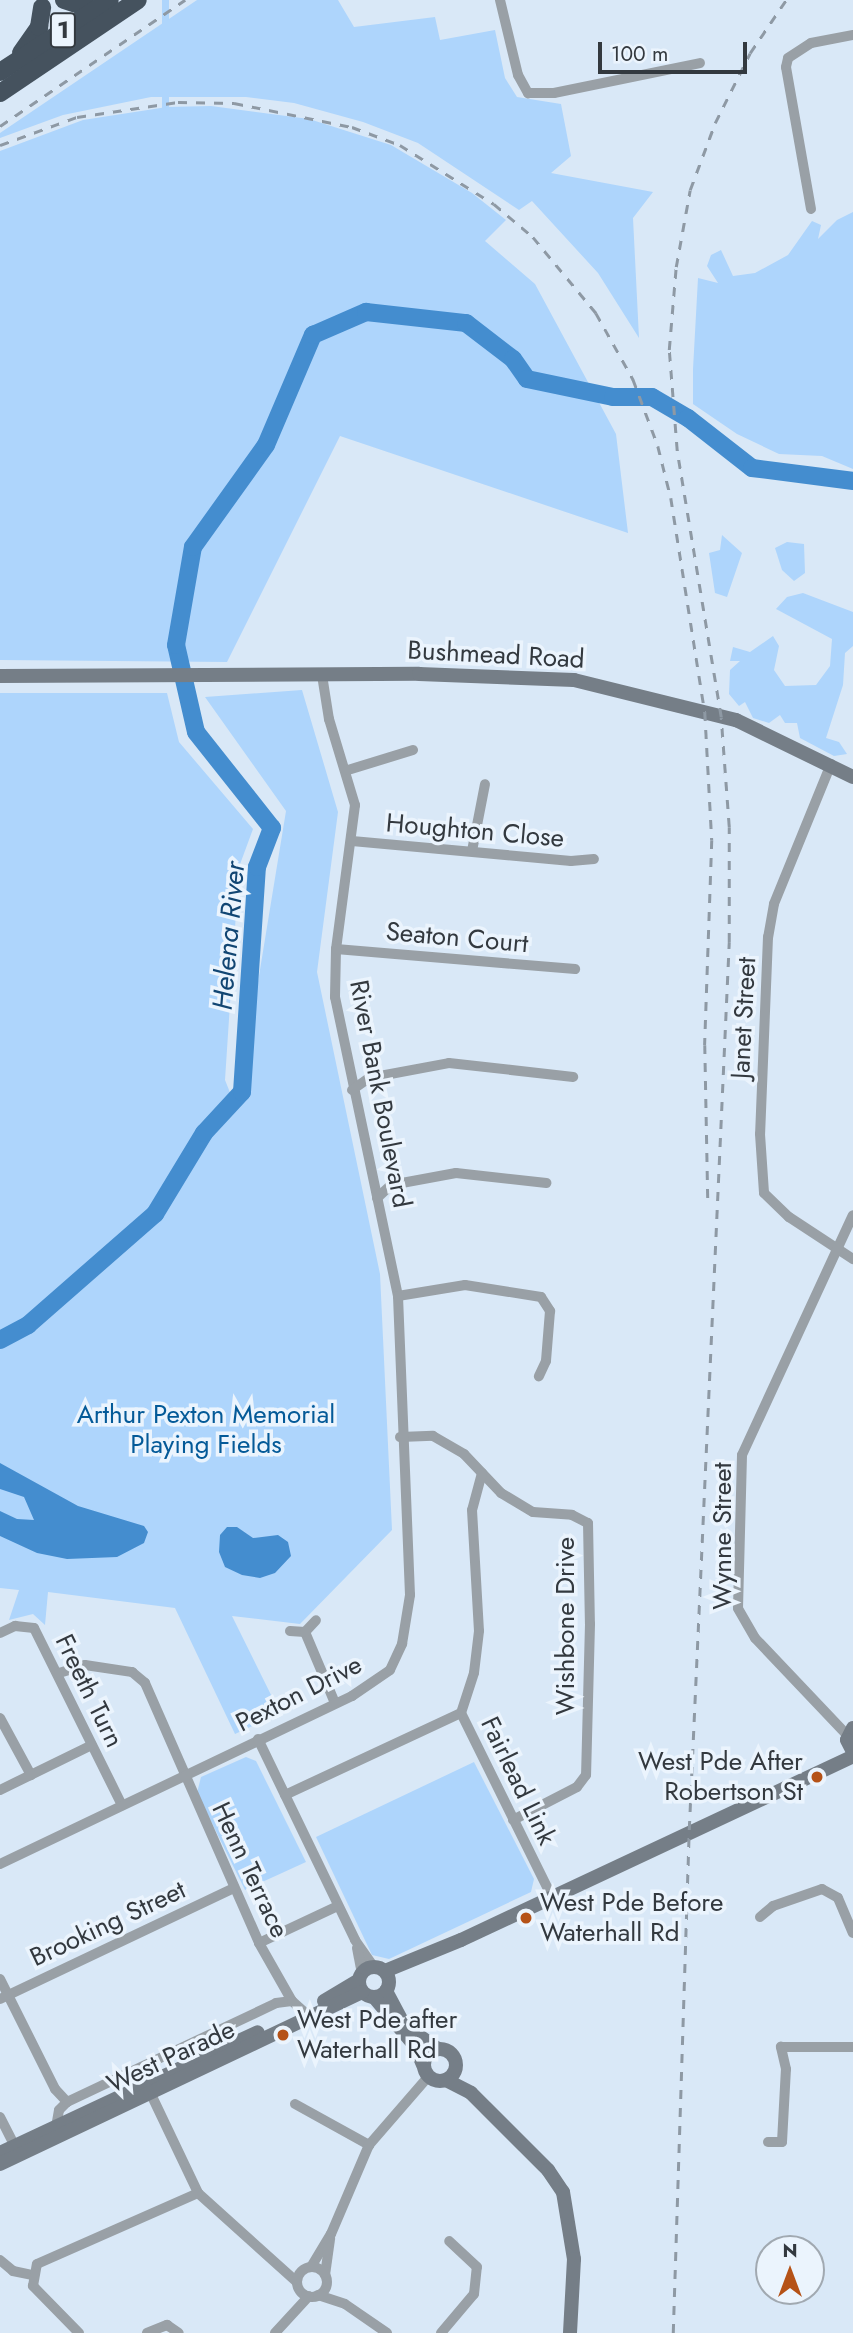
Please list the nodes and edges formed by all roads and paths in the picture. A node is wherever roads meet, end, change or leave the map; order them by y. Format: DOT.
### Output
graph roads {
  1 [pos="64,0"];
  2 [pos="110,0"];
  3 [pos="138,0"];
  4 [pos="500,0"];
  5 [pos="42,8"];
  6 [pos="94,10"];
  7 [pos="853,35"];
  8 [pos="15,61"];
  9 [pos="700,63"];
  10 [pos="0,72"];
  11 [pos="0,93"];
  12 [pos="811,209"];
  13 [pos="322,675"];
  14 [pos="0,676"];
  15 [pos="413,750"];
  16 [pos="831,764"];
  17 [pos="348,770"];
  18 [pos="853,777"];
  19 [pos="485,785"];
  20 [pos="352,841"];
  21 [pos="472,851"];
  22 [pos="594,859"];
  23 [pos="336,949"];
  24 [pos="575,969"];
  25 [pos="573,1077"];
  26 [pos="352,1090"];
  27 [pos="546,1183"];
  28 [pos="377,1198"];
  29 [pos="853,1215"];
  30 [pos="839,1246"];
  31 [pos="853,1259"];
  32 [pos="398,1296"];
  33 [pos="539,1376"];
  34 [pos="400,1437"];
  35 [pos="482,1473"];
  36 [pos="316,1620"];
  37 [pos="290,1631"];
  38 [pos="304,1632"];
  39 [pos="0,1633"];
  40 [pos="59,1674"];
  41 [pos="335,1703"];
  42 [pos="461,1713"];
  43 [pos="0,1718"];
  44 [pos="258,1739"];
  45 [pos="851,1740"];
  46 [pos="92,1745"];
  47 [pos="31,1775"];
  48 [pos="183,1776"];
  49 [pos="0,1790"];
  50 [pos="285,1795"];
  51 [pos="122,1805"];
  52 [pos="513,1820"];
  53 [pos="0,1864"];
  54 [pos="234,1888"];
  55 [pos="552,1897"];
  56 [pos="338,1906"];
  57 [pos="760,1917"];
  58 [pos="853,1933"];
  59 [pos="259,1943"];
  60 [pos="0,1979"];
  61 [pos="278,1982"];
  62 [pos="374,1982"];
  63 [pos="4,1997"];
  64 [pos="276,2003"];
  65 [pos="297,2006"];
  66 [pos="853,2047"];
  67 [pos="438,2049"];
  68 [pos="456,2066"];
  69 [pos="425,2071"];
  70 [pos="446,2080"];
  71 [pos="55,2089"];
  72 [pos="148,2089"];
  73 [pos="471,2093"];
  74 [pos="67,2102"];
  75 [pos="295,2104"];
  76 [pos="59,2110"];
  77 [pos="0,2117"];
  78 [pos="56,2127"];
  79 [pos="768,2142"];
  80 [pos="369,2145"];
  81 [pos="17,2150"];
  82 [pos="0,2153"];
  83 [pos="0,2164"];
  84 [pos="198,2193"];
  85 [pos="331,2234"];
  86 [pos="449,2241"];
  87 [pos="0,2260"];
  88 [pos="279,2262"];
  89 [pos="308,2268"];
  90 [pos="32,2275"];
  91 [pos="326,2279"];
  92 [pos="298,2285"];
  93 [pos="313,2296"];
  94 [pos="345,2304"];
  95 [pos="286,2320"];
  96 [pos="79,2333"];
  97 [pos="147,2333"];
  98 [pos="179,2333"];
  99 [pos="275,2333"];
  100 [pos="387,2333"];
  101 [pos="441,2333"];
  102 [pos="570,2333"];
  1 -- 6 [label="highway"];
  2 -- 6 [label="highway, 1"];
  3 -- 11 [label="highway, 1"];
  4 -- 9 [label="street"];
  5 -- 8 [label="highway"];
  6 -- 8 [label="highway, 1"];
  7 -- 12 [label="street"];
  8 -- 10 [label="highway, 1"];
  13 -- 14 [label="street, Bushmead Road"];
  13 -- 16 [label="street, Bushmead Road"];
  13 -- 17 [label="street, River Bank Boulevard"];
  15 -- 17 [label="street"];
  16 -- 18 [label="street, Bushmead Road"];
  16 -- 30 [label="street, Janet Street"];
  17 -- 20 [label="street, River Bank Boulevard"];
  19 -- 21 [label="street"];
  20 -- 21 [label="street, Houghton Close"];
  20 -- 23 [label="street, River Bank Boulevard"];
  21 -- 22 [label="street, Houghton Close"];
  23 -- 24 [label="street, Seaton Court"];
  23 -- 26 [label="street, River Bank Boulevard"];
  25 -- 26 [label="street"];
  26 -- 28 [label="street, River Bank Boulevard"];
  27 -- 28 [label="street"];
  28 -- 32 [label="street, River Bank Boulevard"];
  29 -- 30 [label="street, Wynne Street"];
  30 -- 31 [label="street, Janet Street"];
  30 -- 45 [label="street, Wynne Street"];
  32 -- 33 [label="street"];
  32 -- 34 [label="street, Pexton Drive"];
  34 -- 35 [label="street, Wishbone Drive"];
  34 -- 41 [label="street, Pexton Drive"];
  35 -- 42 [label="street, Fairlead Link"];
  35 -- 52 [label="street, Wishbone Drive"];
  36 -- 38 [label="street"];
  37 -- 38 [label="street"];
  38 -- 41 [label="street"];
  39 -- 40 [label="street, Freeth Turn"];
  40 -- 46 [label="street, Freeth Turn"];
  40 -- 48 [label="street, Henn Terrace"];
  41 -- 44 [label="street, Pexton Drive"];
  42 -- 50 [label="street"];
  42 -- 52 [label="street, Fairlead Link"];
  43 -- 47 [label="street"];
  44 -- 48 [label="street, Pexton Drive"];
  44 -- 50 [label="street"];
  45 -- 55 [label="street, West Parade"];
  46 -- 47 [label="street"];
  46 -- 51 [label="street, Freeth Turn"];
  47 -- 49 [label="street"];
  48 -- 51 [label="street, Pexton Drive"];
  48 -- 54 [label="street, Henn Terrace"];
  50 -- 56 [label="street"];
  51 -- 53 [label="street, Pexton Drive"];
  52 -- 55 [label="street, Fairlead Link"];
  54 -- 59 [label="street, Henn Terrace"];
  54 -- 63 [label="street, Brooking Street"];
  55 -- 62 [label="street, West Parade"];
  56 -- 59 [label="street"];
  56 -- 62 [label="street"];
  57 -- 58 [label="street"];
  59 -- 61 [label="street, Henn Terrace"];
  60 -- 63 [label="street"];
  61 -- 64 [label="street"];
  61 -- 65 [label="street, Henn Terrace"];
  62 -- 65 [label="street, West Parade"];
  62 -- 67 [label="street"];
  62 -- 69 [label="street"];
  62 -- 72 [label="street, West Parade"];
  63 -- 71 [label="street"];
  64 -- 65 [label="street"];
  64 -- 74 [label="street"];
  65 -- 72 [label="street, West Parade"];
  66 -- 79 [label="street"];
  67 -- 68 [label="street"];
  67 -- 69 [label="street"];
  68 -- 70 [label="street"];
  68 -- 73 [label="street"];
  69 -- 70 [label="street"];
  69 -- 80 [label="street"];
  70 -- 73 [label="street"];
  71 -- 74 [label="street"];
  71 -- 76 [label="street"];
  72 -- 78 [label="street, West Parade"];
  72 -- 81 [label="street, West Parade"];
  72 -- 84 [label="street"];
  73 -- 102 [label="street"];
  74 -- 76 [label="street"];
  75 -- 80 [label="street"];
  76 -- 78 [label="street"];
  77 -- 81 [label="street"];
  78 -- 81 [label="street, West Parade"];
  80 -- 85 [label="street"];
  81 -- 82 [label="street, West Parade"];
  81 -- 83 [label="street, West Parade"];
  84 -- 88 [label="street"];
  84 -- 90 [label="street"];
  85 -- 89 [label="street"];
  85 -- 91 [label="street"];
  86 -- 101 [label="street"];
  87 -- 90 [label="street"];
  88 -- 89 [label="street"];
  88 -- 92 [label="street"];
  89 -- 91 [label="street"];
  89 -- 92 [label="street"];
  90 -- 96 [label="street"];
  91 -- 93 [label="street"];
  91 -- 94 [label="street"];
  92 -- 93 [label="street"];
  92 -- 95 [label="street"];
  93 -- 94 [label="street"];
  93 -- 95 [label="street"];
  94 -- 100 [label="street"];
  95 -- 99 [label="street"];
  97 -- 98 [label="street"];
}
